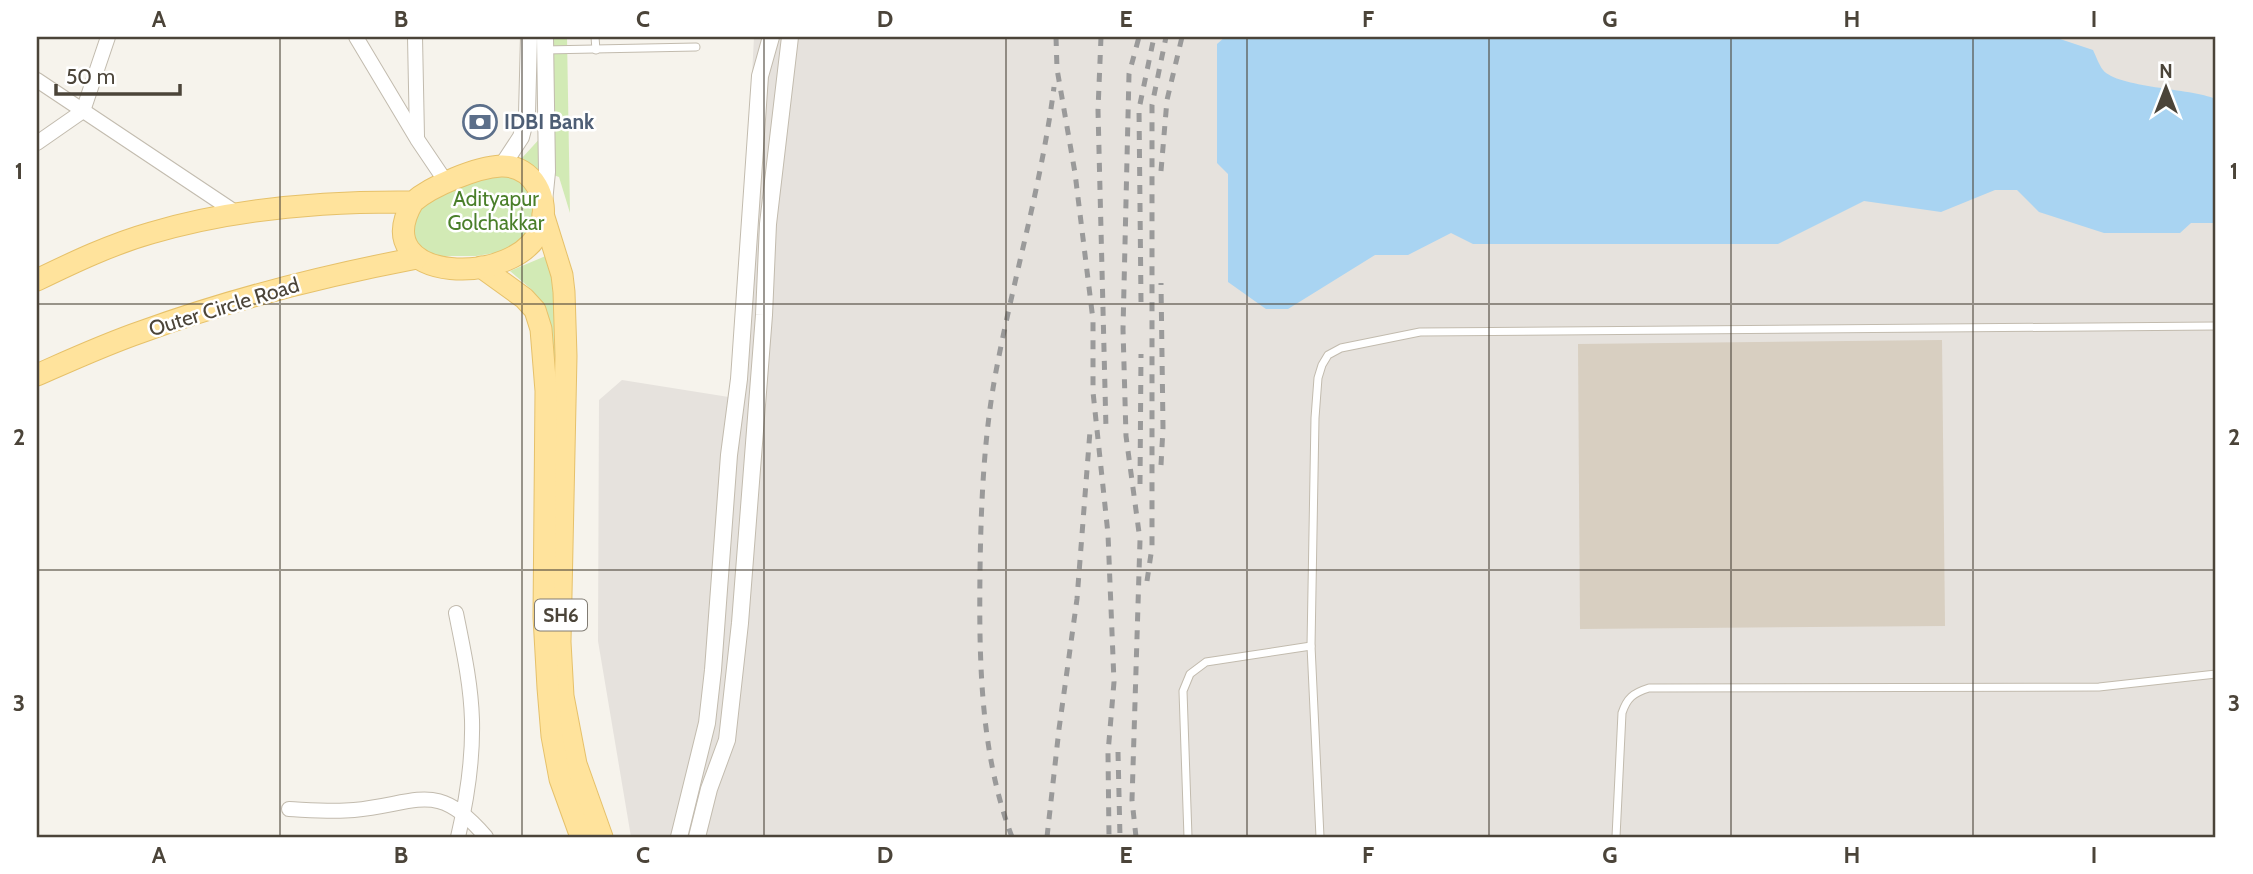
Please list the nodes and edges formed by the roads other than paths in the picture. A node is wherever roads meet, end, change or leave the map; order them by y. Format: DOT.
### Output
graph roads {
  1 [pos="108,37"];
  2 [pos="356,37"];
  3 [pos="415,37"];
  4 [pos="595,37"];
  5 [pos="771,37"];
  6 [pos="790,37"];
  7 [pos="537,43"];
  8 [pos="696,47"];
  9 [pos="596,50"];
  10 [pos="784,75"];
  11 [pos="760,76"];
  12 [pos="37,80"];
  13 [pos="83,111"];
  14 [pos="417,139"];
  15 [pos="37,143"];
  16 [pos="502,166"];
  17 [pos="446,182"];
  18 [pos="413,202"];
  19 [pos="543,211"];
  20 [pos="238,214"];
  21 [pos="417,258"];
  22 [pos="481,267"];
  23 [pos="37,280"];
  24 [pos="2216,326"];
  25 [pos="37,375"];
  26 [pos="456,613"];
  27 [pos="1311,646"];
  28 [pos="2216,674"];
  29 [pos="289,809"];
  30 [pos="464,813"];
  31 [pos="458,837"];
  32 [pos="486,837"];
  33 [pos="581,837"];
  34 [pos="602,837"];
  35 [pos="679,837"];
  36 [pos="697,837"];
  37 [pos="1188,837"];
  38 [pos="1320,837"];
  39 [pos="1616,837"];
  1 -- 13 [label="street"];
  2 -- 14 [label="street"];
  3 -- 14 [label="street"];
  4 -- 9 [label="lane"];
  5 -- 11 [label="street"];
  6 -- 10 [label="street"];
  7 -- 9 [label="lane"];
  7 -- 16 [label="street"];
  7 -- 19 [label="street"];
  8 -- 9 [label="lane"];
  10 -- 11 [label="street"];
  10 -- 36 [label="street"];
  11 -- 35 [label="street"];
  12 -- 13 [label="street"];
  13 -- 15 [label="street"];
  13 -- 20 [label="street"];
  14 -- 17 [label="street"];
  16 -- 17 [label="main road"];
  16 -- 19 [label="main road, SH6"];
  17 -- 18 [label="main road"];
  18 -- 20 [label="main road"];
  18 -- 21 [label="main road"];
  19 -- 22 [label="main road"];
  19 -- 34 [label="main road, SH6"];
  20 -- 23 [label="main road"];
  21 -- 22 [label="main road"];
  21 -- 25 [label="main road, Outer Circle Road"];
  22 -- 33 [label="main road, SH6"];
  24 -- 27 [label="lane"];
  26 -- 30 [label="street"];
  27 -- 37 [label="lane"];
  27 -- 38 [label="lane"];
  28 -- 39 [label="lane"];
  29 -- 30 [label="street"];
  30 -- 31 [label="street"];
  30 -- 32 [label="street"];
}
